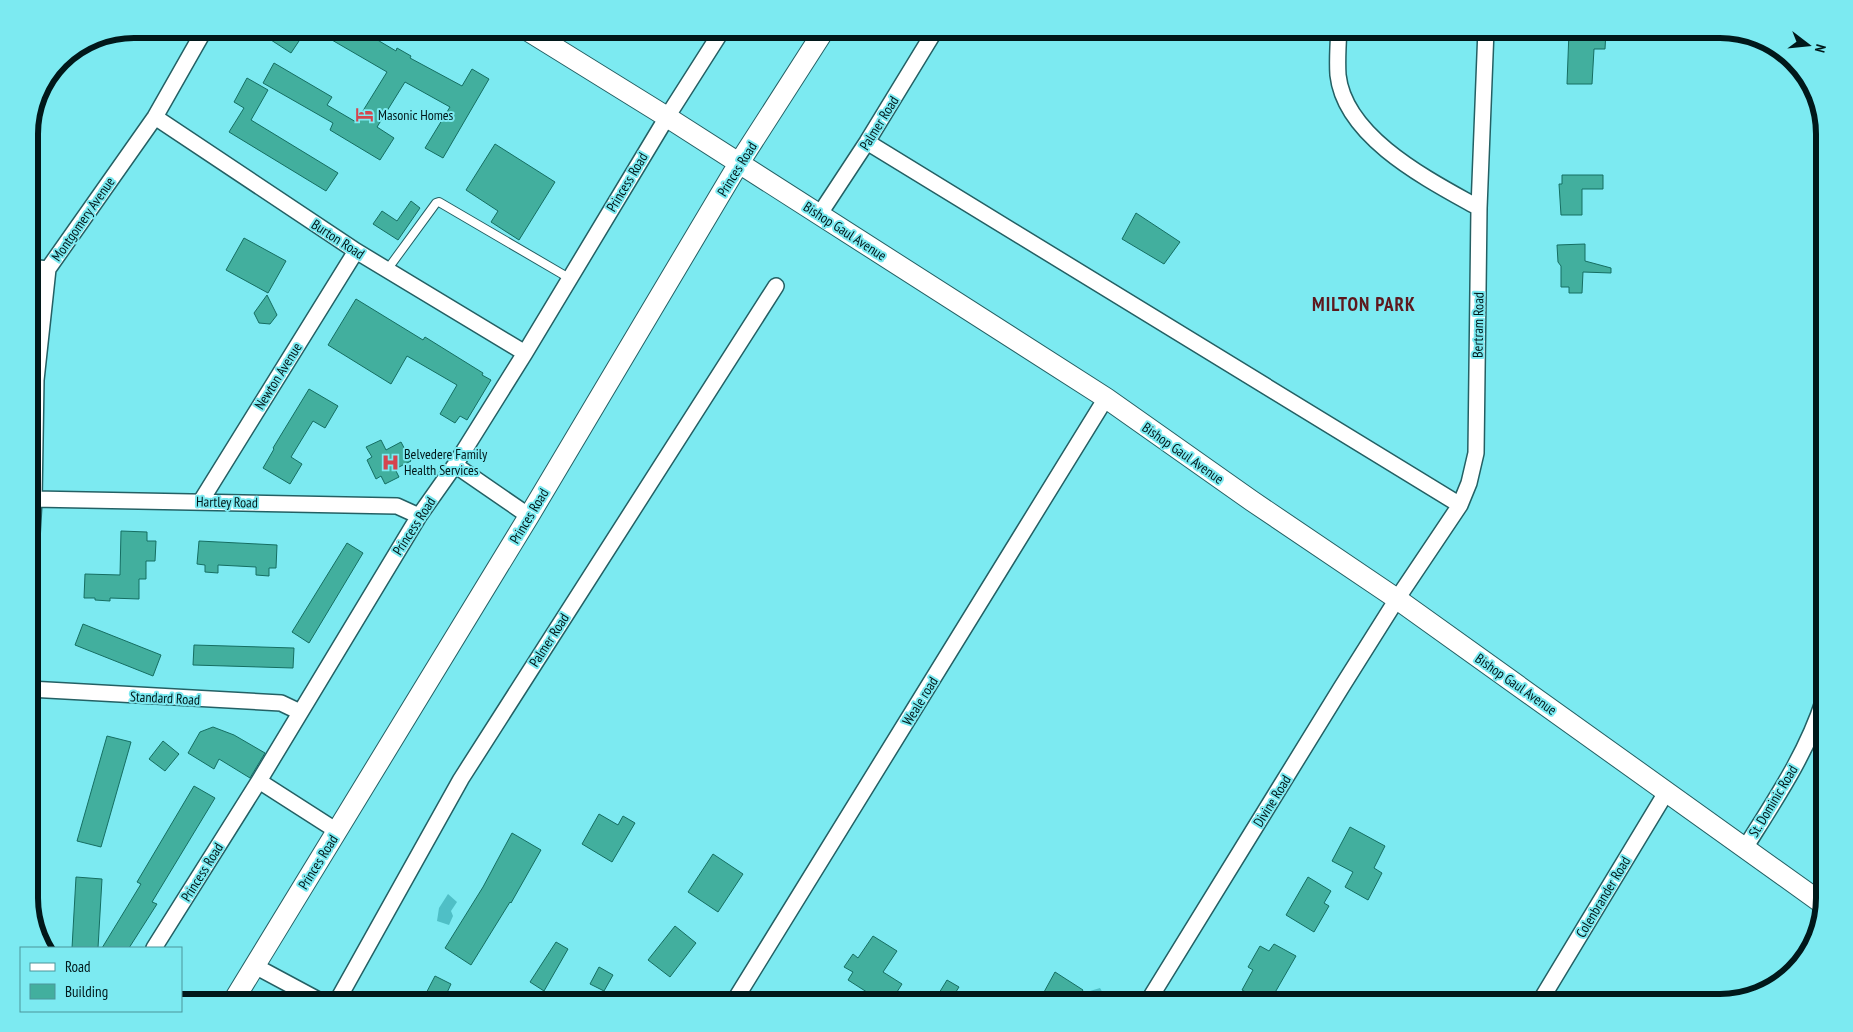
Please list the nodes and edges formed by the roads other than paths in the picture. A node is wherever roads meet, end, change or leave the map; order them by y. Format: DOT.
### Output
graph roads {
  1 [pos="200,38"];
  2 [pos="540,38"];
  3 [pos="717,38"];
  4 [pos="819,38"];
  5 [pos="931,38"];
  6 [pos="1338,38"];
  7 [pos="1486,38"];
  8 [pos="155,117"];
  9 [pos="667,117"];
  10 [pos="867,142"];
  11 [pos="740,163"];
  12 [pos="1479,208"];
  13 [pos="819,215"];
  14 [pos="356,251"];
  15 [pos="38,268"];
  16 [pos="48,269"];
  17 [pos="388,270"];
  18 [pos="570,278"];
  19 [pos="776,286"];
  20 [pos="525,353"];
  21 [pos="38,362"];
  22 [pos="1106,398"];
  23 [pos="454,465"];
  24 [pos="38,499"];
  25 [pos="201,501"];
  26 [pos="1460,505"];
  27 [pos="419,516"];
  28 [pos="529,516"];
  29 [pos="1397,599"];
  30 [pos="38,690"];
  31 [pos="300,712"];
  32 [pos="1816,726"];
  33 [pos="259,781"];
  34 [pos="1667,791"];
  35 [pos="337,831"];
  36 [pos="1745,848"];
  37 [pos="1816,899"];
  38 [pos="155,947"];
  39 [pos="255,966"];
  40 [pos="238,994"];
  41 [pos="307,994"];
  42 [pos="341,994"];
  43 [pos="739,994"];
  44 [pos="1153,994"];
  45 [pos="1544,994"];
  1 -- 8 [label="street, Montgomery Avenue"];
  2 -- 9 [label="main road, Bishop Gaul Avenue"];
  3 -- 9 [label="street, Princess Road"];
  4 -- 11 [label="main road, Princes Road"];
  5 -- 10 [label="street, Palmer Road"];
  6 -- 12 [label="street"];
  7 -- 12 [label="street, Bertram Road"];
  8 -- 14 [label="street, Burton Road"];
  8 -- 16 [label="street, Montgomery Avenue"];
  9 -- 11 [label="main road, Bishop Gaul Avenue"];
  9 -- 18 [label="street, Princess Road"];
  10 -- 13 [label="street, Palmer Road"];
  10 -- 26 [label="street"];
  11 -- 13 [label="main road, Bishop Gaul Avenue"];
  11 -- 28 [label="main road, Princes Road"];
  12 -- 26 [label="street, Bertram Road"];
  13 -- 22 [label="main road, Bishop Gaul Avenue"];
  14 -- 17 [label="street, Burton Road"];
  14 -- 25 [label="street, Newton Avenue"];
  15 -- 16 [label="street"];
  16 -- 21 [label="street, Montgomery Avenue"];
  17 -- 18 [label="lane"];
  17 -- 20 [label="street, Burton Road"];
  18 -- 20 [label="street, Princess Road"];
  19 -- 42 [label="street, Palmer Road"];
  20 -- 23 [label="street, Princess Road"];
  22 -- 29 [label="main road, Bishop Gaul Avenue"];
  22 -- 43 [label="street, Weale road"];
  23 -- 27 [label="street, Princess Road"];
  23 -- 28 [label="street"];
  24 -- 25 [label="street, Hartley Road"];
  25 -- 27 [label="street, Hartley Road"];
  26 -- 29 [label="street, Bertram Road"];
  27 -- 31 [label="street, Princess Road"];
  28 -- 35 [label="main road, Princes Road"];
  29 -- 34 [label="main road, Bishop Gaul Avenue"];
  29 -- 44 [label="street, Divine Road"];
  30 -- 31 [label="street, Standard Road"];
  31 -- 33 [label="street, Princess Road"];
  32 -- 36 [label="street, St. Dominic Road"];
  33 -- 35 [label="street"];
  33 -- 38 [label="street, Princess Road"];
  34 -- 36 [label="main road, Bishop Gaul Avenue"];
  34 -- 45 [label="street, Colenbrander Road"];
  35 -- 39 [label="main road, Princes Road"];
  36 -- 37 [label="main road, Bishop Gaul Avenue"];
  39 -- 40 [label="main road, Princes Road"];
  39 -- 41 [label="street"];
}
